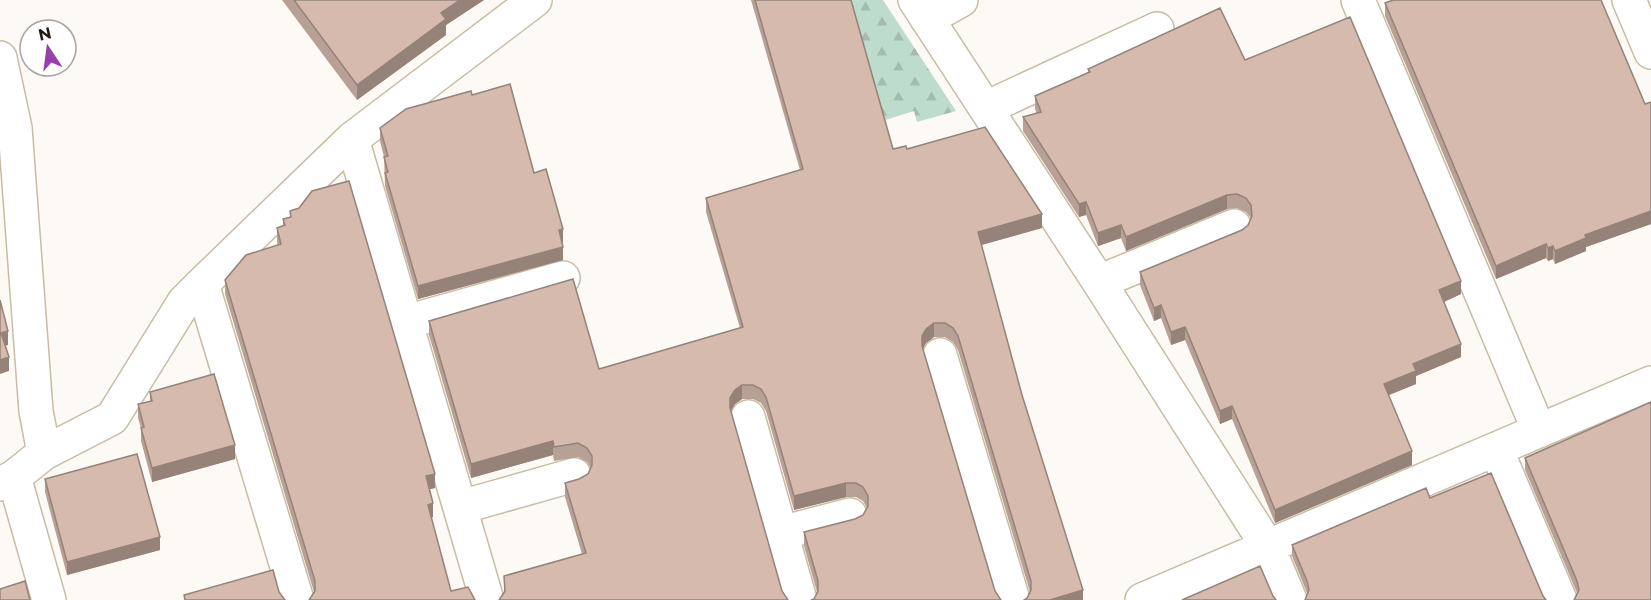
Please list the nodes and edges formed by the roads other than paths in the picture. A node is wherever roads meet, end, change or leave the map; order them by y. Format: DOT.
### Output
graph roads {
  1 [pos="535,0"];
  2 [pos="961,0"];
  3 [pos="1358,0"];
  4 [pos="1629,0"];
  5 [pos="921,9"];
  6 [pos="1157,29"];
  7 [pos="1650,49"];
  8 [pos="0,58"];
  9 [pos="986,108"];
  10 [pos="352,139"];
  11 [pos="1234,226"];
  12 [pos="13,269"];
  13 [pos="563,278"];
  14 [pos="1099,282"];
  15 [pos="202,284"];
  16 [pos="406,322"];
  17 [pos="940,355"];
  18 [pos="1651,383"];
  19 [pos="748,417"];
  20 [pos="1539,431"];
  21 [pos="1496,449"];
  22 [pos="44,453"];
  23 [pos="574,475"];
  24 [pos="7,480"];
  25 [pos="461,507"];
  26 [pos="850,514"];
  27 [pos="781,533"];
  28 [pos="1268,547"];
  29 [pos="49,600"];
  30 [pos="297,600"];
  31 [pos="487,600"];
  32 [pos="801,600"];
  33 [pos="1013,600"];
  34 [pos="1142,600"];
  35 [pos="1290,600"];
  36 [pos="1560,600"];
  1 -- 10 [label="street"];
  2 -- 5 [label="street"];
  3 -- 20 [label="street"];
  4 -- 7 [label="street"];
  5 -- 9 [label="street"];
  6 -- 9 [label="street"];
  8 -- 12 [label="street"];
  9 -- 14 [label="street"];
  10 -- 15 [label="street"];
  10 -- 16 [label="street"];
  11 -- 14 [label="street"];
  12 -- 22 [label="street"];
  13 -- 16 [label="street"];
  14 -- 28 [label="street"];
  15 -- 22 [label="street"];
  15 -- 30 [label="street"];
  16 -- 25 [label="street"];
  17 -- 33 [label="street"];
  18 -- 20 [label="street"];
  19 -- 27 [label="street"];
  20 -- 21 [label="street"];
  21 -- 28 [label="street"];
  21 -- 36 [label="street"];
  22 -- 24 [label="street"];
  23 -- 25 [label="street"];
  24 -- 29 [label="street"];
  25 -- 31 [label="street"];
  26 -- 27 [label="street"];
  27 -- 32 [label="street"];
  28 -- 34 [label="street"];
  28 -- 35 [label="street"];
}
